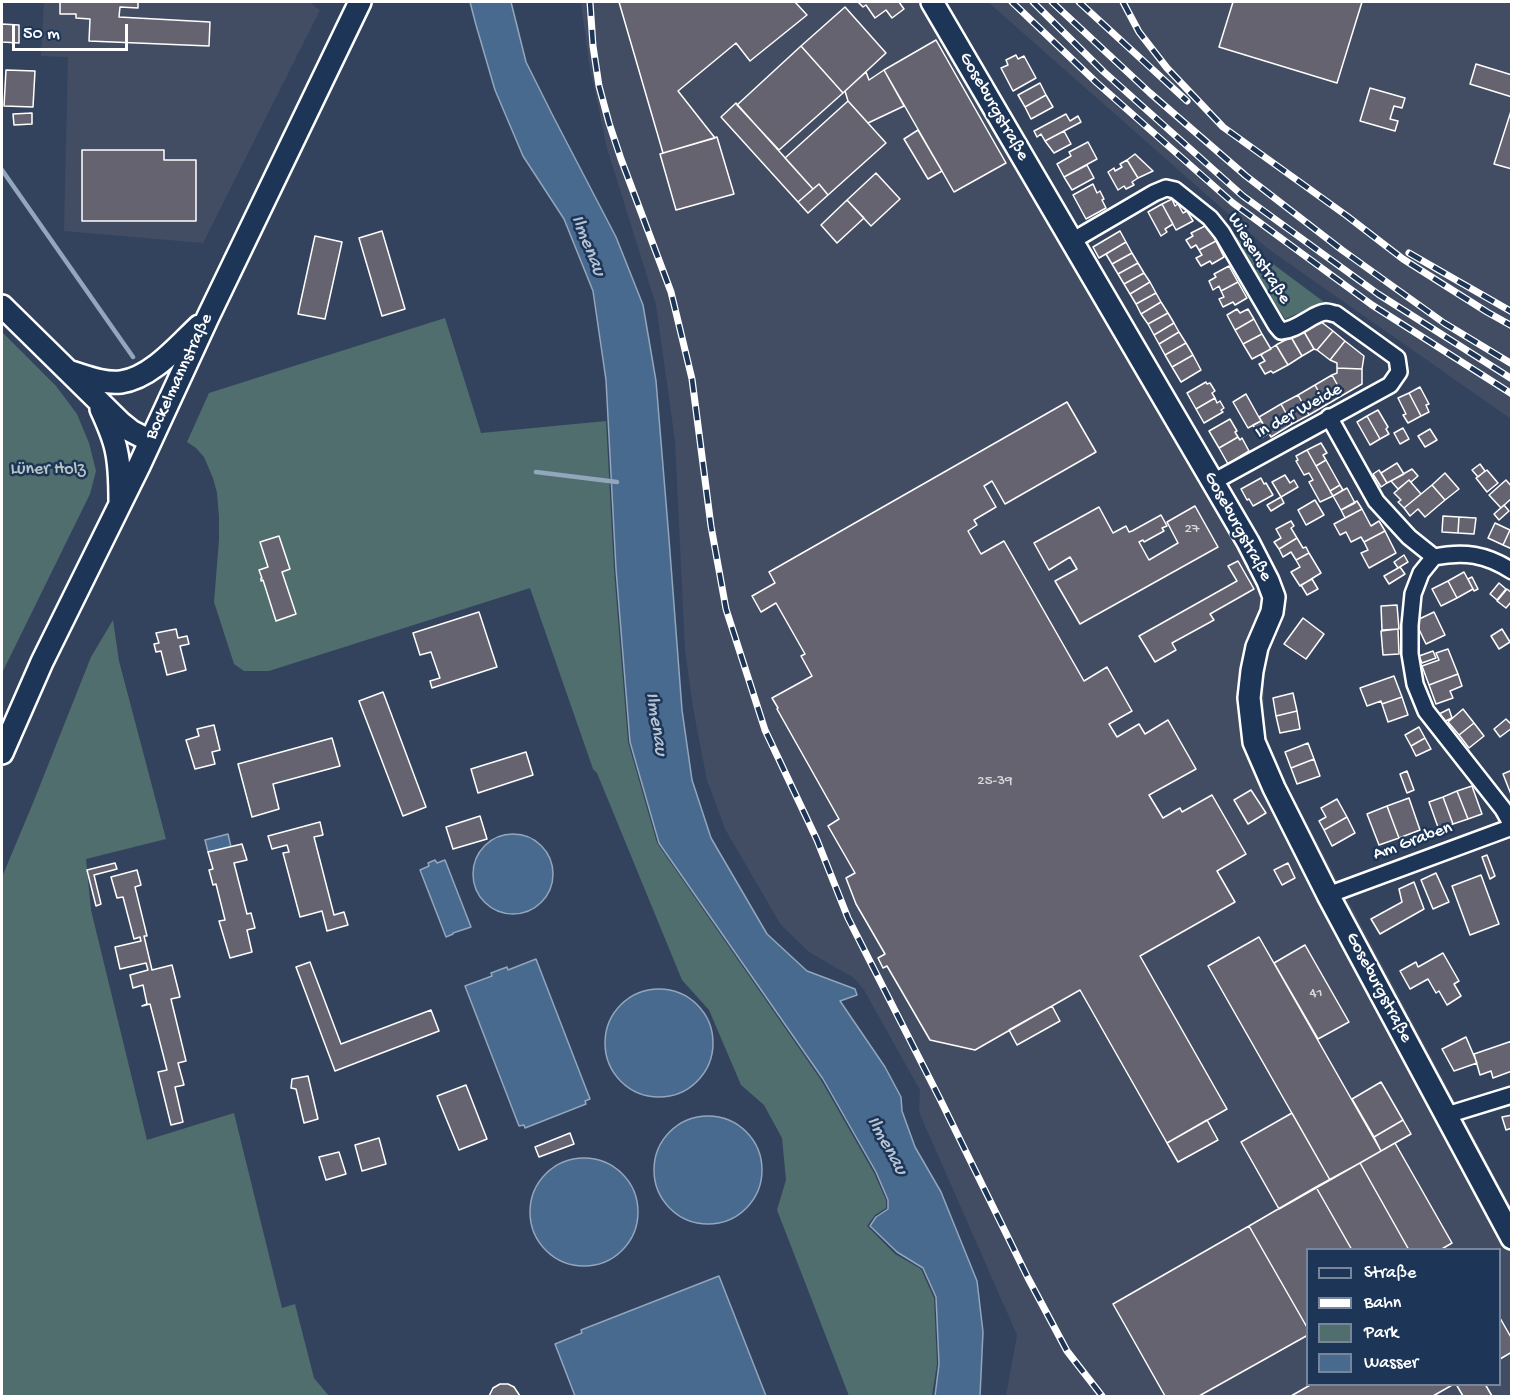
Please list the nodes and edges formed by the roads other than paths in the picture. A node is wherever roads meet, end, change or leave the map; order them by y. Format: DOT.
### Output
graph roads {
  1 [pos="360,2"];
  2 [pos="932,2"];
  3 [pos="1072,241"];
  4 [pos="2,306"];
  5 [pos="208,317"];
  6 [pos="68,371"];
  7 [pos="1399,372"];
  8 [pos="97,400"];
  9 [pos="1329,417"];
  10 [pos="150,441"];
  11 [pos="1213,482"];
  12 [pos="120,505"];
  13 [pos="1434,557"];
  14 [pos="1512,571"];
  15 [pos="2,753"];
  16 [pos="1512,826"];
  17 [pos="1328,895"];
  18 [pos="1512,1095"];
  19 [pos="1447,1115"];
  20 [pos="1512,1238"];
  1 -- 5 [label="street, Bockelmannstraße"];
  2 -- 3 [label="street, Goseburgstraße"];
  3 -- 7 [label="street, Wiesenstraße"];
  3 -- 11 [label="street, Goseburgstraße"];
  4 -- 6 [label="street"];
  5 -- 6 [label="street"];
  5 -- 10 [label="street, Bockelmannstraße"];
  6 -- 8 [label="street"];
  7 -- 9 [label="street, In der Weide"];
  8 -- 10 [label="street"];
  8 -- 12 [label="street"];
  9 -- 11 [label="street, In der Weide"];
  9 -- 13 [label="street"];
  10 -- 12 [label="street, Bockelmannstraße"];
  11 -- 17 [label="street, Goseburgstraße"];
  12 -- 15 [label="street, Bockelmannstraße"];
  13 -- 14 [label="street"];
  13 -- 16 [label="street"];
  16 -- 17 [label="street, Am Graben"];
  17 -- 19 [label="street, Goseburgstraße"];
  18 -- 19 [label="street"];
  19 -- 20 [label="street, Goseburgstraße"];
}
